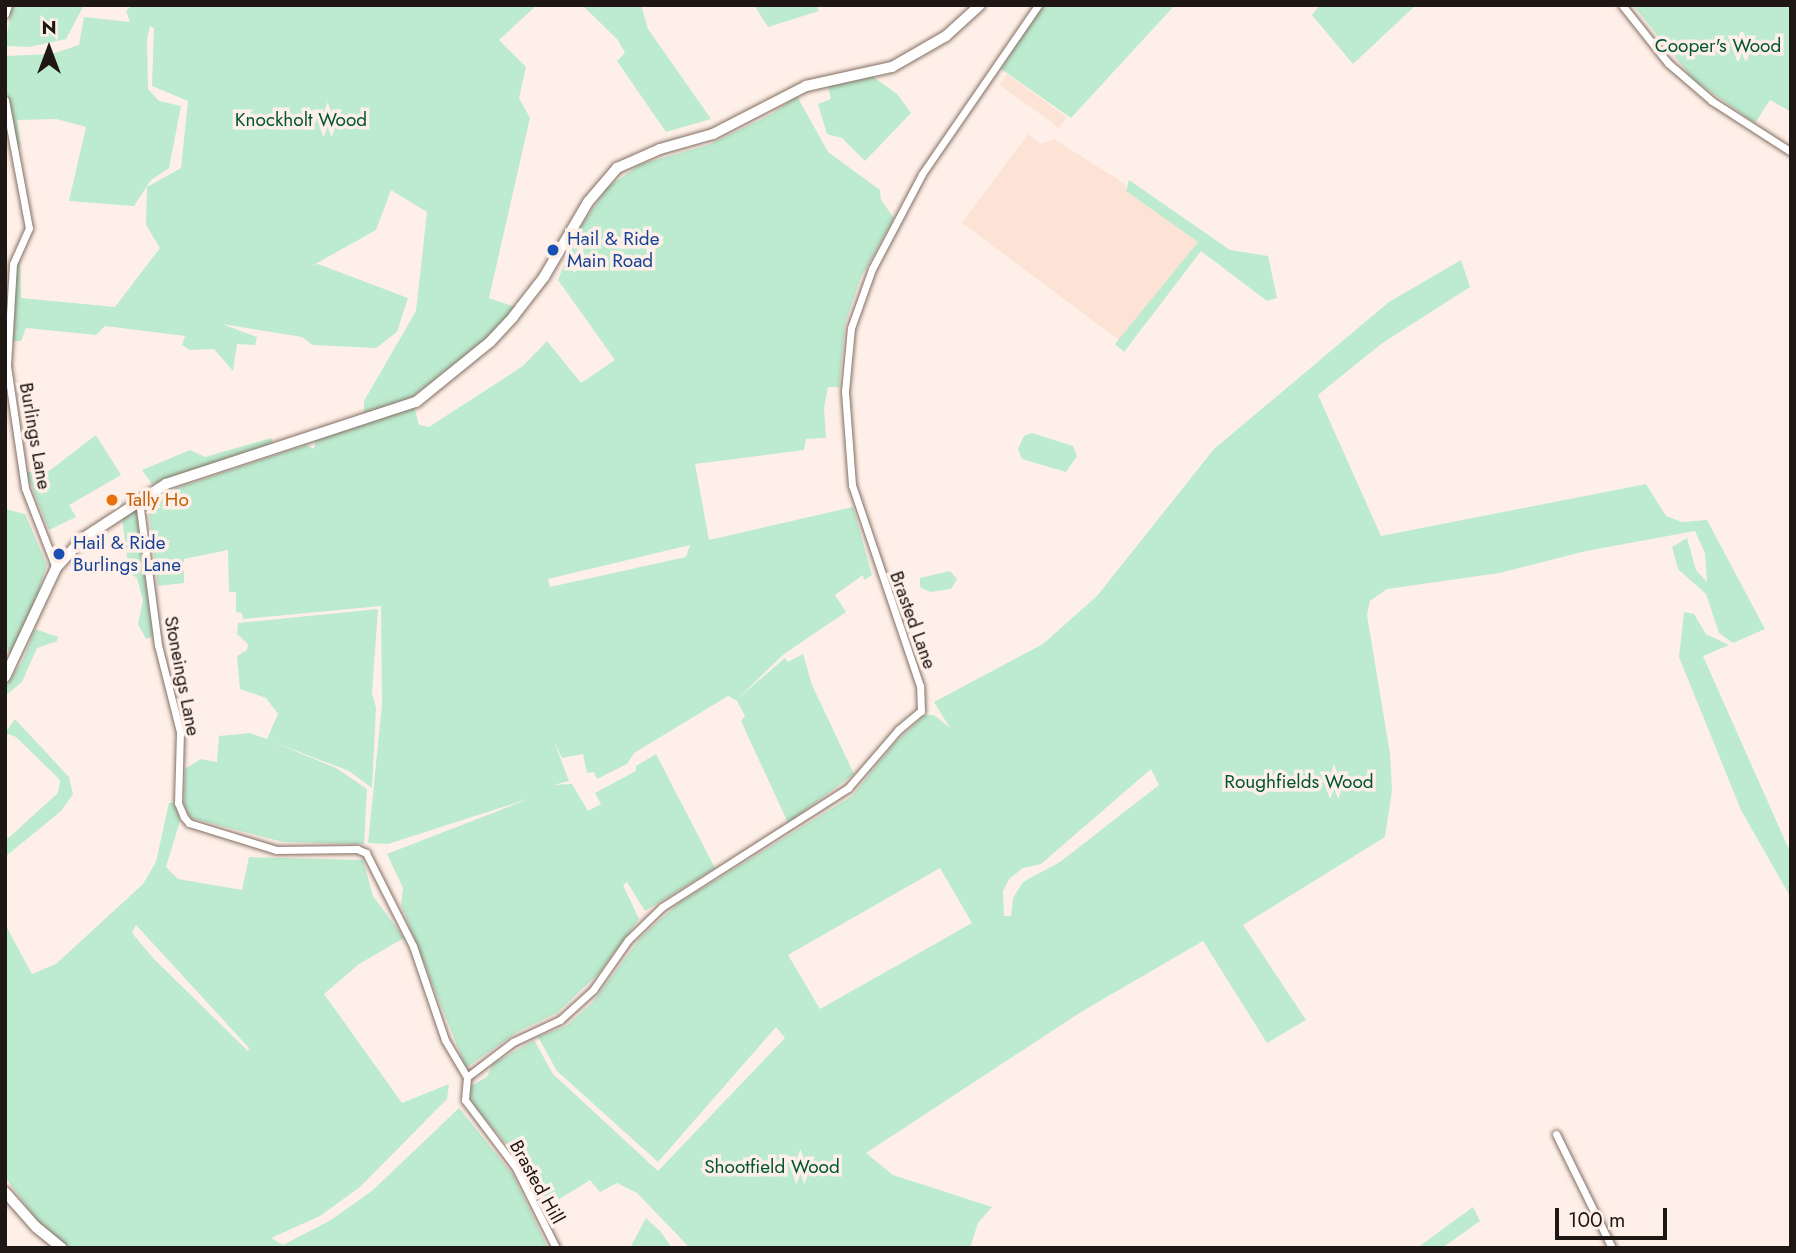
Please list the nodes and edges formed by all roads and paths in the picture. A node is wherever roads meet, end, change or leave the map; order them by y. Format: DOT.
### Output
graph roads {
  1 [pos="8,5"];
  2 [pos="980,5"];
  3 [pos="1038,5"];
  4 [pos="1622,5"];
  5 [pos="5,14"];
  6 [pos="5,100"];
  7 [pos="1791,152"];
  8 [pos="139,501"];
  9 [pos="56,568"];
  10 [pos="5,677"];
  11 [pos="467,1077"];
  12 [pos="1556,1134"];
  13 [pos="5,1192"];
  14 [pos="62,1248"];
  15 [pos="556,1248"];
  16 [pos="1612,1248"];
  1 -- 5 [label="street"];
  2 -- 8 [label="street"];
  3 -- 11 [label="street, Brasted Lane"];
  4 -- 7 [label="street"];
  6 -- 9 [label="street, Burlings Lane"];
  8 -- 9 [label="street"];
  8 -- 11 [label="street, Stoneings Lane"];
  9 -- 10 [label="street"];
  11 -- 15 [label="street, Brasted Hill"];
  12 -- 16 [label="street"];
  13 -- 14 [label="street"];
}
